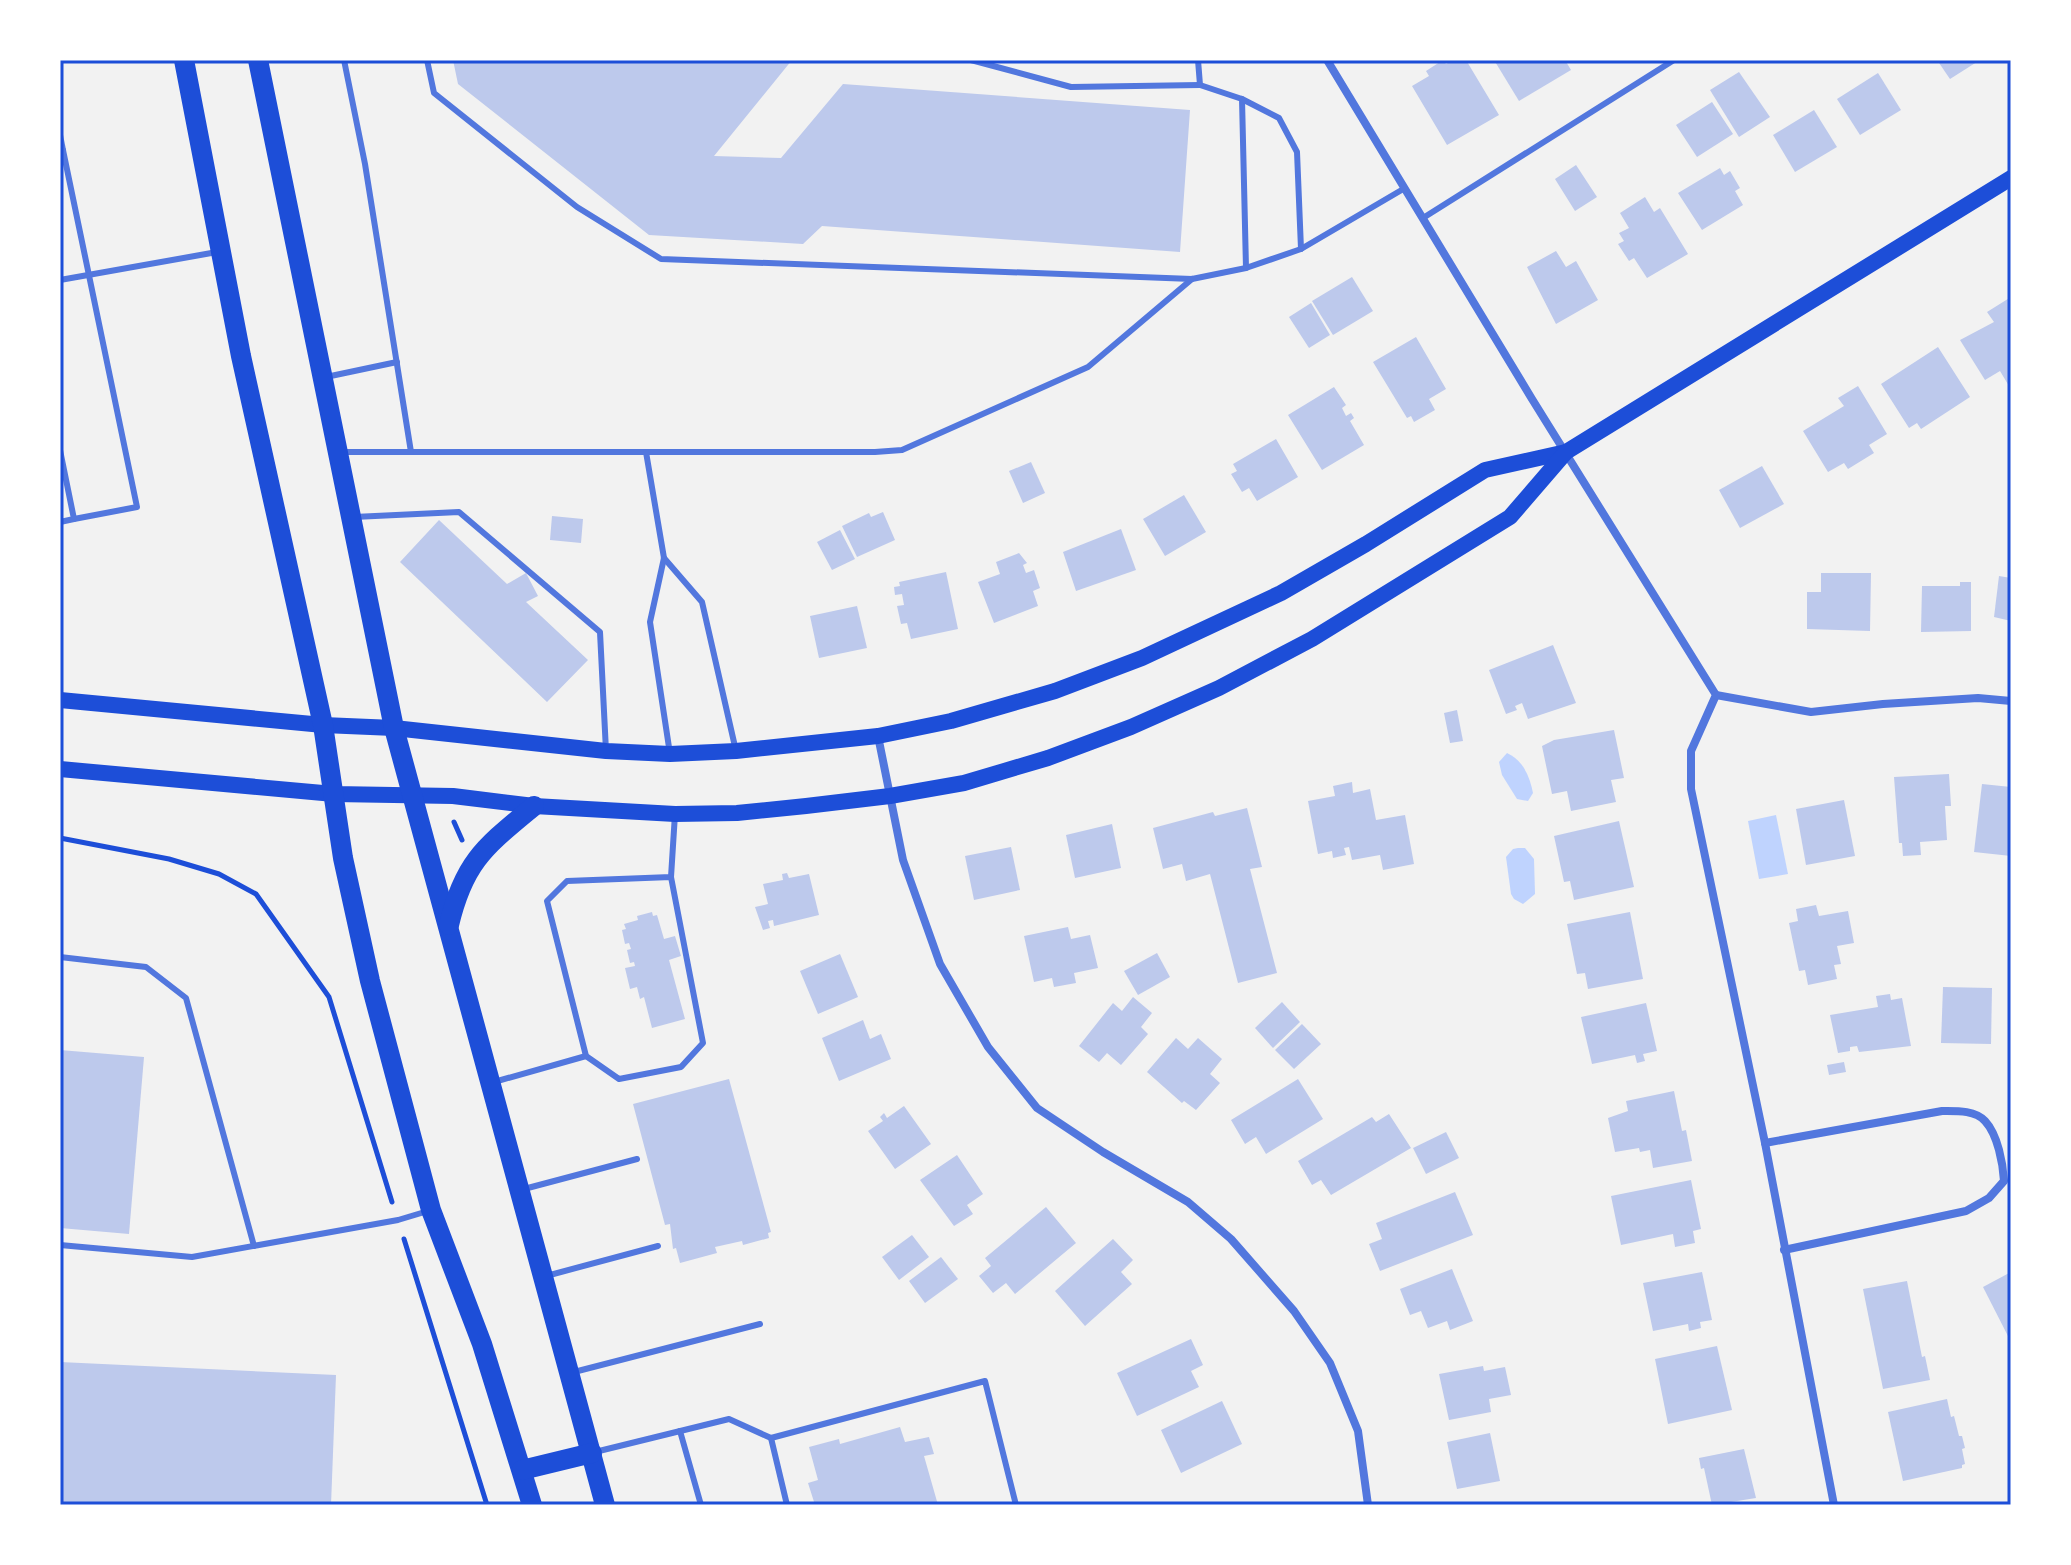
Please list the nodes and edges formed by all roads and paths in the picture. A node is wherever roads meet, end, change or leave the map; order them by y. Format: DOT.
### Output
graph roads {
  1 [pos="184,60"];
  2 [pos="258,60"];
  3 [pos="344,60"];
  4 [pos="427,60"];
  5 [pos="971,60"];
  6 [pos="1198,60"];
  7 [pos="1327,60"];
  8 [pos="1674,60"];
  9 [pos="1200,85"];
  10 [pos="1242,99"];
  11 [pos="60,135"];
  12 [pos="62,150"];
  13 [pos="2011,178"];
  14 [pos="1405,188"];
  15 [pos="1423,218"];
  16 [pos="1301,249"];
  17 [pos="221,251"];
  18 [pos="1246,268"];
  19 [pos="90,274"];
  20 [pos="1192,279"];
  21 [pos="60,280"];
  22 [pos="397,362"];
  23 [pos="322,377"];
  24 [pos="60,450"];
  25 [pos="337,452"];
  26 [pos="411,452"];
  27 [pos="646,452"];
  28 [pos="1566,452"];
  29 [pos="351,517"];
  30 [pos="74,519"];
  31 [pos="60,522"];
  32 [pos="664,558"];
  33 [pos="1716,695"];
  34 [pos="60,700"];
  35 [pos="2011,701"];
  36 [pos="323,725"];
  37 [pos="394,728"];
  38 [pos="878,736"];
  39 [pos="606,751"];
  40 [pos="736,751"];
  41 [pos="670,754"];
  42 [pos="60,769"];
  43 [pos="334,794"];
  44 [pos="412,796"];
  45 [pos="890,796"];
  46 [pos="534,806"];
  47 [pos="675,814"];
  48 [pos="454,822"];
  49 [pos="60,838"];
  50 [pos="463,841"];
  51 [pos="671,877"];
  52 [pos="448,929"];
  53 [pos="60,957"];
  54 [pos="586,1056"];
  55 [pos="490,1083"];
  56 [pos="1765,1143"];
  57 [pos="637,1159"];
  58 [pos="520,1190"];
  59 [pos="431,1210"];
  60 [pos="398,1220"];
  61 [pos="60,1245"];
  62 [pos="254,1246"];
  63 [pos="658,1246"];
  64 [pos="1784,1250"];
  65 [pos="543,1277"];
  66 [pos="760,1324"];
  67 [pos="570,1373"];
  68 [pos="680,1431"];
  69 [pos="771,1438"];
  70 [pos="592,1453"];
  71 [pos="522,1470"];
  72 [pos="487,1505"];
  73 [pos="532,1505"];
  74 [pos="605,1505"];
  75 [pos="701,1505"];
  76 [pos="787,1505"];
  77 [pos="1016,1505"];
  78 [pos="1368,1505"];
  79 [pos="1834,1505"];
  1 -- 17 [label="main road"];
  2 -- 23 [label="main road"];
  3 -- 22 [label="lane"];
  4 -- 20 [label="lane"];
  5 -- 9 [label="lane"];
  6 -- 9 [label="lane"];
  7 -- 14 [label="street"];
  8 -- 15 [label="lane"];
  9 -- 10 [label="lane"];
  10 -- 16 [label="lane"];
  10 -- 18 [label="lane"];
  11 -- 12 [label="lane"];
  12 -- 19 [label="lane"];
  13 -- 28 [label="main road"];
  14 -- 15 [label="street"];
  14 -- 16 [label="lane"];
  15 -- 28 [label="street"];
  16 -- 18 [label="lane"];
  17 -- 19 [label="lane"];
  17 -- 36 [label="main road"];
  18 -- 20 [label="lane"];
  19 -- 21 [label="lane"];
  19 -- 30 [label="lane"];
  20 -- 27 [label="lane"];
  22 -- 23 [label="lane"];
  22 -- 26 [label="lane"];
  23 -- 25 [label="main road"];
  24 -- 30 [label="lane"];
  25 -- 26 [label="lane"];
  25 -- 29 [label="main road"];
  26 -- 27 [label="lane"];
  27 -- 32 [label="lane"];
  28 -- 33 [label="street"];
  28 -- 38 [label="main road"];
  28 -- 45 [label="main road"];
  29 -- 37 [label="main road"];
  29 -- 39 [label="lane"];
  30 -- 31 [label="lane"];
  32 -- 40 [label="lane"];
  32 -- 41 [label="lane"];
  33 -- 35 [label="street"];
  33 -- 56 [label="street"];
  34 -- 36 [label="main road"];
  36 -- 37 [label="main road"];
  36 -- 43 [label="main road"];
  37 -- 39 [label="main road"];
  37 -- 44 [label="main road"];
  38 -- 40 [label="main road"];
  38 -- 45 [label="street"];
  39 -- 41 [label="main road"];
  40 -- 41 [label="main road"];
  42 -- 43 [label="main road"];
  43 -- 44 [label="main road"];
  43 -- 59 [label="main road"];
  44 -- 46 [label="main road"];
  44 -- 52 [label="main road"];
  45 -- 47 [label="main road"];
  45 -- 78 [label="street"];
  46 -- 47 [label="main road"];
  46 -- 52 [label="main road"];
  47 -- 51 [label="lane"];
  48 -- 50 [label="path"];
  49 -- 60 [label="path"];
  51 -- 54 [label="lane"];
  51 -- 54 [label="lane"];
  52 -- 55 [label="main road"];
  53 -- 62 [label="lane"];
  54 -- 55 [label="lane"];
  55 -- 58 [label="main road"];
  56 -- 64 [label="street"];
  56 -- 64 [label="street"];
  57 -- 58 [label="lane"];
  58 -- 65 [label="main road"];
  59 -- 60 [label="lane"];
  59 -- 71 [label="main road"];
  60 -- 62 [label="lane"];
  60 -- 72 [label="path"];
  61 -- 62 [label="lane"];
  63 -- 65 [label="lane"];
  64 -- 79 [label="street"];
  65 -- 67 [label="main road"];
  66 -- 67 [label="lane"];
  67 -- 70 [label="main road"];
  68 -- 69 [label="lane"];
  68 -- 70 [label="lane"];
  68 -- 75 [label="lane"];
  69 -- 76 [label="lane"];
  69 -- 77 [label="lane"];
  70 -- 71 [label="main road"];
  70 -- 74 [label="main road"];
  71 -- 73 [label="main road"];
}
